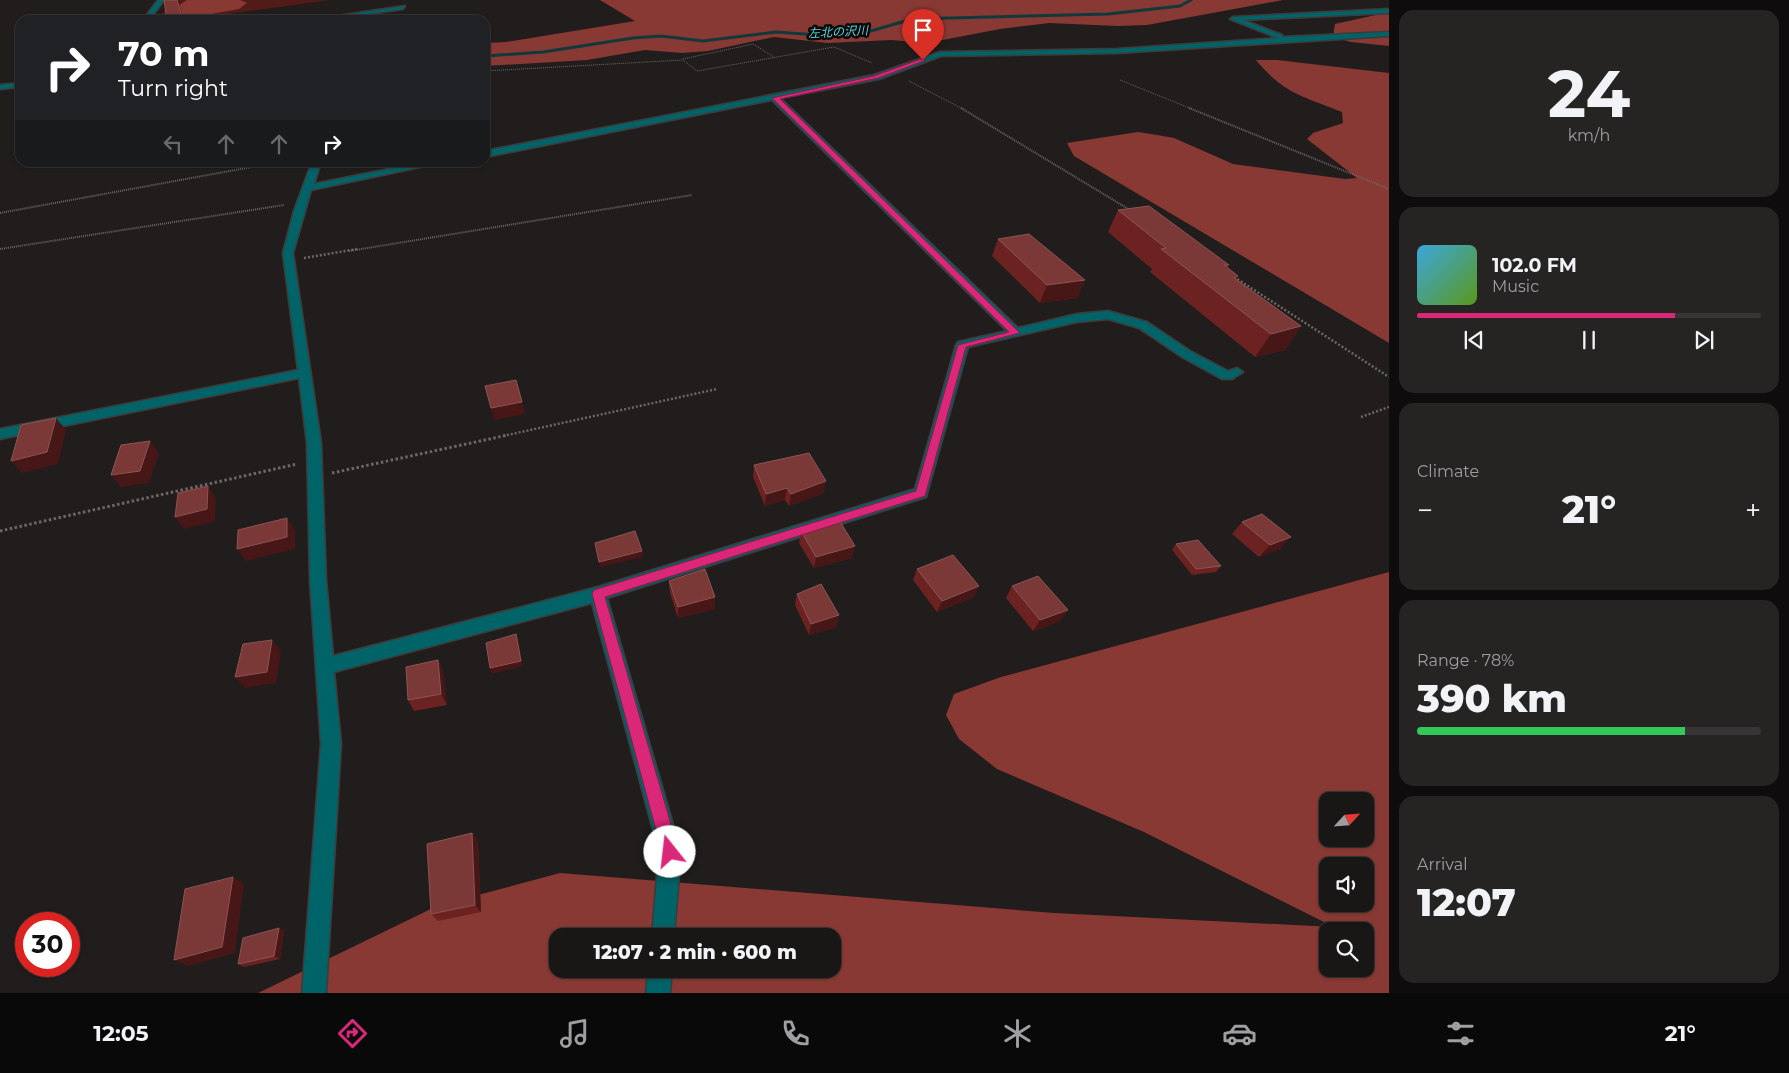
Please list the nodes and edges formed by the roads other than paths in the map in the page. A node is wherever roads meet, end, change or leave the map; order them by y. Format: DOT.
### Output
graph roads {
  1 [pos="161,0"];
  2 [pos="403,7"];
  3 [pos="1389,11"];
  4 [pos="150,15"];
  5 [pos="348,15"];
  6 [pos="1389,34"];
  7 [pos="1294,40"];
  8 [pos="15,86"];
  9 [pos="0,87"];
  10 [pos="775,98"];
  11 [pos="490,153"];
  12 [pos="315,167"];
  13 [pos="420,167"];
  14 [pos="306,195"];
  15 [pos="1016,333"];
  16 [pos="1237,372"];
  17 [pos="304,373"];
  18 [pos="0,434"];
  19 [pos="598,594"];
  20 [pos="325,666"];
  21 [pos="664,928"];
  22 [pos="659,978"];
  23 [pos="314,993"];
  24 [pos="658,993"];
  1 -- 4 [label="street"];
  2 -- 5 [label="street"];
  3 -- 7 [label="street"];
  6 -- 7 [label="street"];
  7 -- 10 [label="street"];
  8 -- 9 [label="street"];
  10 -- 11 [label="street"];
  10 -- 15 [label="street"];
  12 -- 14 [label="street"];
  13 -- 14 [label="street"];
  14 -- 17 [label="street"];
  15 -- 16 [label="street"];
  15 -- 19 [label="street"];
  17 -- 18 [label="street"];
  17 -- 20 [label="street"];
  19 -- 20 [label="street"];
  19 -- 21 [label="street"];
  20 -- 23 [label="street"];
  22 -- 24 [label="street"];
}
